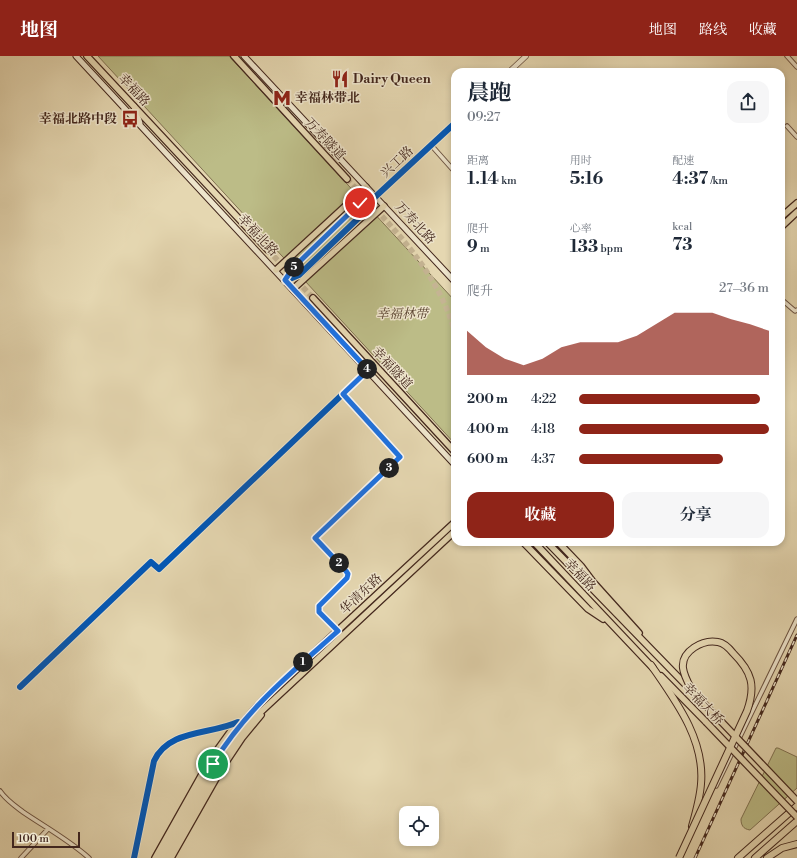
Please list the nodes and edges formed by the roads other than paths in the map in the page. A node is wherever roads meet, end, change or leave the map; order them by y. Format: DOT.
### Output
graph roads {
  1 [pos="76,56"];
  2 [pos="87,56"];
  3 [pos="234,56"];
  4 [pos="244,56"];
  5 [pos="525,56"];
  6 [pos="787,56"];
  7 [pos="797,67"];
  8 [pos="513,68"];
  9 [pos="133,106"];
  10 [pos="141,125"];
  11 [pos="787,126"];
  12 [pos="451,127"];
  13 [pos="797,137"];
  14 [pos="432,145"];
  15 [pos="451,167"];
  16 [pos="347,179"];
  17 [pos="366,187"];
  18 [pos="375,197"];
  19 [pos="797,203"];
  20 [pos="384,206"];
  21 [pos="785,214"];
  22 [pos="795,215"];
  23 [pos="785,224"];
  24 [pos="268,250"];
  25 [pos="276,270"];
  26 [pos="451,278"];
  27 [pos="285,280"];
  28 [pos="293,290"];
  29 [pos="313,298"];
  30 [pos="785,302"];
  31 [pos="797,310"];
  32 [pos="368,370"];
  33 [pos="343,394"];
  34 [pos="451,448"];
  35 [pos="451,461"];
  36 [pos="451,526"];
  37 [pos="451,534"];
  38 [pos="527,546"];
  39 [pos="538,546"];
  40 [pos="551,546"];
  41 [pos="562,546"];
  42 [pos="602,599"];
  43 [pos="595,606"];
  44 [pos="797,619"];
  45 [pos="615,627"];
  46 [pos="338,631"];
  47 [pos="653,652"];
  48 [pos="651,665"];
  49 [pos="284,680"];
  50 [pos="20,688"];
  51 [pos="694,694"];
  52 [pos="278,695"];
  53 [pos="238,722"];
  54 [pos="716,786"];
  55 [pos="0,791"];
  56 [pos="797,801"];
  57 [pos="797,806"];
  58 [pos="797,816"];
  59 [pos="797,821"];
  60 [pos="48,828"];
  61 [pos="689,836"];
  62 [pos="797,844"];
  63 [pos="21,858"];
  64 [pos="89,858"];
  65 [pos="134,858"];
  66 [pos="155,858"];
  67 [pos="160,858"];
  68 [pos="166,858"];
  69 [pos="171,858"];
  70 [pos="679,858"];
  71 [pos="738,858"];
  72 [pos="755,858"];
  73 [pos="767,858"];
  1 -- 10 [label="main road, 幸福北路"];
  2 -- 9 [label="main road, 幸福路"];
  3 -- 16 [label="main road, 万寿隧道"];
  4 -- 17 [label="main road, 万寿北路"];
  5 -- 8 [label="street"];
  6 -- 7 [label="street"];
  9 -- 10 [label="main road"];
  9 -- 24 [label="main road, 幸福路"];
  10 -- 25 [label="main road, 幸福北路"];
  11 -- 13 [label="street"];
  12 -- 14 [label="street, 兴工路"];
  14 -- 15 [label="street"];
  14 -- 18 [label="street, 兴工路"];
  17 -- 18 [label="main road, 万寿北路"];
  17 -- 25 [label="main road"];
  18 -- 20 [label="main road, 万寿北路"];
  18 -- 27 [label="street, 兴工路"];
  18 -- 27 [label="street, 兴工路"];
  19 -- 21 [label="main road"];
  20 -- 26 [label="main road, 万寿北路"];
  20 -- 28 [label="main road"];
  22 -- 23 [label="main road"];
  25 -- 27 [label="main road, 幸福北路"];
  27 -- 28 [label="main road, 幸福北路"];
  28 -- 32 [label="main road, 幸福北路"];
  29 -- 34 [label="main road, 幸福隧道"];
  30 -- 31 [label="street"];
  32 -- 33 [label="street"];
  32 -- 35 [label="main road, 幸福北路"];
  33 -- 46 [label="street"];
  33 -- 50 [label="street"];
  36 -- 46 [label="main road, 华清东路"];
  37 -- 52 [label="main road, 华清东路"];
  38 -- 45 [label="main road"];
  39 -- 43 [label="main road, 幸福路"];
  40 -- 42 [label="main road, 幸福路"];
  41 -- 47 [label="main road"];
  42 -- 47 [label="main road, 幸福大桥"];
  43 -- 45 [label="main road, 幸福大桥"];
  44 -- 54 [label="street"];
  45 -- 48 [label="main road, 幸福大桥"];
  46 -- 49 [label="main road, 华清东路"];
  47 -- 51 [label="main road, 幸福大桥, bridge"];
  48 -- 58 [label="main road, 幸福大桥, bridge"];
  48 -- 61 [label="highway, bridge"];
  49 -- 53 [label="main road"];
  49 -- 67 [label="main road, 华清东路"];
  51 -- 56 [label="main road, 幸福大桥, bridge"];
  51 -- 61 [label="highway, bridge"];
  52 -- 68 [label="main road, 华清东路"];
  52 -- 69 [label="main road"];
  53 -- 65 [label="street"];
  53 -- 66 [label="main road"];
  55 -- 60 [label="street"];
  57 -- 71 [label="highway"];
  59 -- 72 [label="highway"];
  60 -- 63 [label="street"];
  60 -- 64 [label="street"];
  61 -- 70 [label="highway, bridge"];
  62 -- 73 [label="highway"];
}
